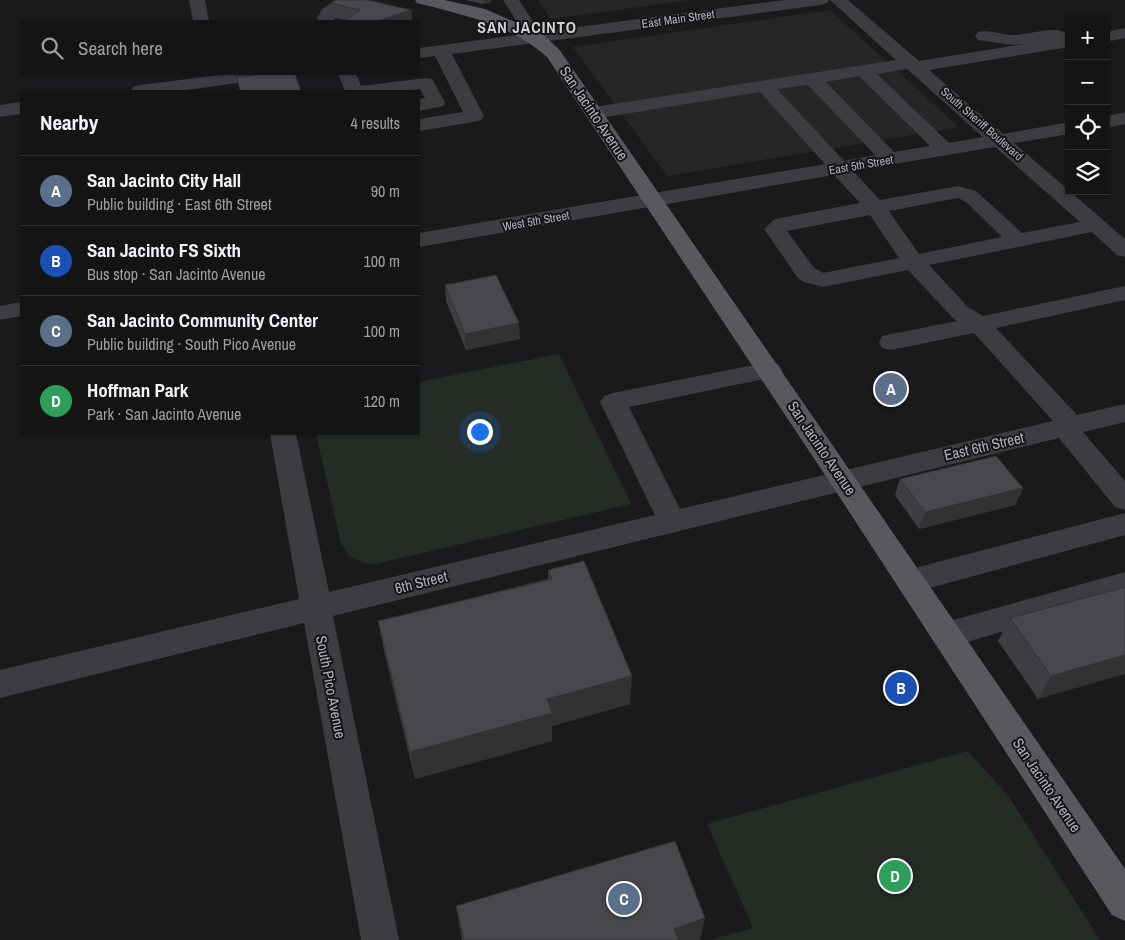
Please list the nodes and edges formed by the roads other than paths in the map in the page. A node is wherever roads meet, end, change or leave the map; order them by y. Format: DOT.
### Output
graph roads {
  1 [pos="197,0"];
  2 [pos="347,0"];
  3 [pos="512,0"];
  4 [pos="821,0"];
  5 [pos="838,0"];
  6 [pos="418,6"];
  7 [pos="201,20"];
  8 [pos="327,20"];
  9 [pos="1125,33"];
  10 [pos="984,36"];
  11 [pos="1110,36"];
  12 [pos="536,38"];
  13 [pos="441,50"];
  14 [pos="420,54"];
  15 [pos="914,65"];
  16 [pos="863,70"];
  17 [pos="260,75"];
  18 [pos="346,75"];
  19 [pos="812,78"];
  20 [pos="215,82"];
  21 [pos="764,86"];
  22 [pos="148,90"];
  23 [pos="354,90"];
  24 [pos="373,90"];
  25 [pos="420,105"];
  26 [pos="20,108"];
  27 [pos="0,111"];
  28 [pos="594,113"];
  29 [pos="1125,118"];
  30 [pos="1110,121"];
  31 [pos="420,125"];
  32 [pos="1065,129"];
  33 [pos="1002,140"];
  34 [pos="945,150"];
  35 [pos="890,160"];
  36 [pos="840,168"];
  37 [pos="654,201"];
  38 [pos="876,208"];
  39 [pos="1096,225"];
  40 [pos="420,240"];
  41 [pos="1018,240"];
  42 [pos="1125,250"];
  43 [pos="913,262"];
  44 [pos="1125,293"];
  45 [pos="20,309"];
  46 [pos="0,313"];
  47 [pos="979,324"];
  48 [pos="891,342"];
  49 [pos="769,370"];
  50 [pos="1125,413"];
  51 [pos="1068,426"];
  52 [pos="283,435"];
  53 [pos="843,480"];
  54 [pos="1125,500"];
  55 [pos="672,521"];
  56 [pos="1125,524"];
  57 [pos="911,581"];
  58 [pos="1125,584"];
  59 [pos="316,608"];
  60 [pos="946,635"];
  61 [pos="0,684"];
  62 [pos="1125,902"];
  63 [pos="380,940"];
  1 -- 7 [label="street"];
  2 -- 8 [label="street"];
  3 -- 12 [label="street, San Jacinto Avenue"];
  4 -- 12 [label="street, East Main Street"];
  5 -- 15 [label="street, South Sheriff Boulevard"];
  6 -- 12 [label="main road"];
  9 -- 11 [label="street"];
  10 -- 15 [label="street"];
  12 -- 13 [label="street, East Main Street"];
  12 -- 28 [label="main road, San Jacinto Avenue"];
  13 -- 14 [label="street, East Main Street"];
  13 -- 31 [label="street"];
  15 -- 16 [label="street"];
  15 -- 33 [label="street, South Sheriff Boulevard"];
  16 -- 19 [label="street"];
  16 -- 34 [label="street"];
  17 -- 20 [label="street"];
  18 -- 23 [label="street"];
  19 -- 21 [label="street"];
  19 -- 35 [label="street"];
  20 -- 22 [label="street"];
  21 -- 28 [label="street"];
  21 -- 36 [label="street"];
  24 -- 25 [label="street"];
  26 -- 27 [label="street"];
  28 -- 37 [label="main road, San Jacinto Avenue"];
  29 -- 30 [label="street"];
  32 -- 33 [label="street, East 5th Street"];
  33 -- 34 [label="street, East 5th Street"];
  33 -- 39 [label="street, South Sheriff Boulevard"];
  34 -- 35 [label="street, East 5th Street"];
  35 -- 36 [label="street, East 5th Street"];
  36 -- 37 [label="street, East 5th Street"];
  36 -- 38 [label="street"];
  37 -- 40 [label="street, West 5th Street"];
  37 -- 49 [label="main road, San Jacinto Avenue"];
  38 -- 41 [label="street"];
  38 -- 43 [label="street"];
  38 -- 43 [label="street"];
  39 -- 41 [label="street"];
  39 -- 42 [label="street, South Sheriff Boulevard"];
  41 -- 43 [label="street"];
  43 -- 47 [label="street"];
  44 -- 47 [label="street"];
  45 -- 46 [label="street"];
  47 -- 48 [label="street"];
  47 -- 51 [label="street"];
  49 -- 53 [label="main road, San Jacinto Avenue"];
  49 -- 55 [label="street"];
  50 -- 51 [label="street, East 6th Street"];
  51 -- 53 [label="street, East 6th Street"];
  51 -- 54 [label="street"];
  52 -- 59 [label="street, South Pico Avenue"];
  53 -- 55 [label="street, 6th Street"];
  53 -- 57 [label="main road, San Jacinto Avenue"];
  55 -- 59 [label="street, 6th Street"];
  56 -- 57 [label="street"];
  57 -- 60 [label="main road, San Jacinto Avenue"];
  58 -- 60 [label="street"];
  59 -- 61 [label="street, 6th Street"];
  59 -- 63 [label="street, South Pico Avenue"];
  60 -- 62 [label="main road, San Jacinto Avenue"];
}
